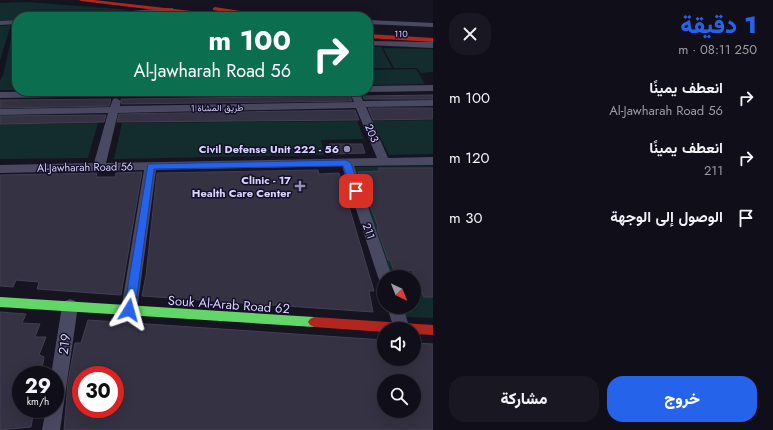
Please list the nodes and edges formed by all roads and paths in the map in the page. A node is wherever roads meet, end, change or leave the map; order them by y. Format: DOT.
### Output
graph roads {
  1 [pos="80,0"];
  2 [pos="150,0"];
  3 [pos="170,10"];
  4 [pos="144,12"];
  5 [pos="190,12"];
  6 [pos="206,12"];
  7 [pos="12,22"];
  8 [pos="373,22"];
  9 [pos="0,23"];
  10 [pos="433,25"];
  11 [pos="373,29"];
  12 [pos="433,31"];
  13 [pos="373,36"];
  14 [pos="433,40"];
  15 [pos="373,43"];
  16 [pos="433,45"];
  17 [pos="433,88"];
  18 [pos="373,89"];
  19 [pos="0,95"];
  20 [pos="12,95"];
  21 [pos="116,96"];
  22 [pos="356,96"];
  23 [pos="433,104"];
  24 [pos="360,105"];
  25 [pos="114,110"];
  26 [pos="0,112"];
  27 [pos="433,160"];
  28 [pos="384,162"];
  29 [pos="346,163"];
  30 [pos="151,166"];
  31 [pos="99,167"];
  32 [pos="0,169"];
  33 [pos="383,270"];
  34 [pos="0,302"];
  35 [pos="70,306"];
  36 [pos="129,310"];
  37 [pos="377,326"];
  38 [pos="421,329"];
  39 [pos="433,330"];
  40 [pos="61,366"];
  41 [pos="53,418"];
  42 [pos="51,430"];
  1 -- 3 [label="main road"];
  2 -- 6 [label="main road"];
  3 -- 4 [label="street"];
  3 -- 5 [label="main road"];
  7 -- 9 [label="street"];
  8 -- 10 [label="street"];
  11 -- 12 [label="main road"];
  13 -- 14 [label="main road"];
  15 -- 16 [label="street, 110"];
  17 -- 18 [label="street"];
  19 -- 20 [label="street"];
  21 -- 25 [label="street"];
  22 -- 24 [label="street, 203"];
  23 -- 24 [label="street, طريق المشاة 1"];
  24 -- 25 [label="street, طريق المشاة 1"];
  24 -- 28 [label="street, 203"];
  25 -- 26 [label="street, طريق المشاة 1"];
  25 -- 31 [label="street"];
  27 -- 28 [label="street, Al-Jawharah Road 56"];
  28 -- 29 [label="street, Al-Jawharah Road 56"];
  29 -- 30 [label="street, Al-Jawharah Road 56"];
  29 -- 33 [label="street, 211"];
  30 -- 31 [label="street, Al-Jawharah Road 56"];
  30 -- 36 [label="street"];
  31 -- 32 [label="street, Al-Jawharah Road 56"];
  34 -- 35 [label="main road, Souk Al-Arab Road 62"];
  35 -- 36 [label="main road, Souk Al-Arab Road 62"];
  35 -- 40 [label="street, 219"];
  36 -- 37 [label="main road, Souk Al-Arab Road 62"];
  38 -- 39 [label="main road, Souk Al-Arab Road 62"];
  41 -- 42 [label="street, 219"];
}
